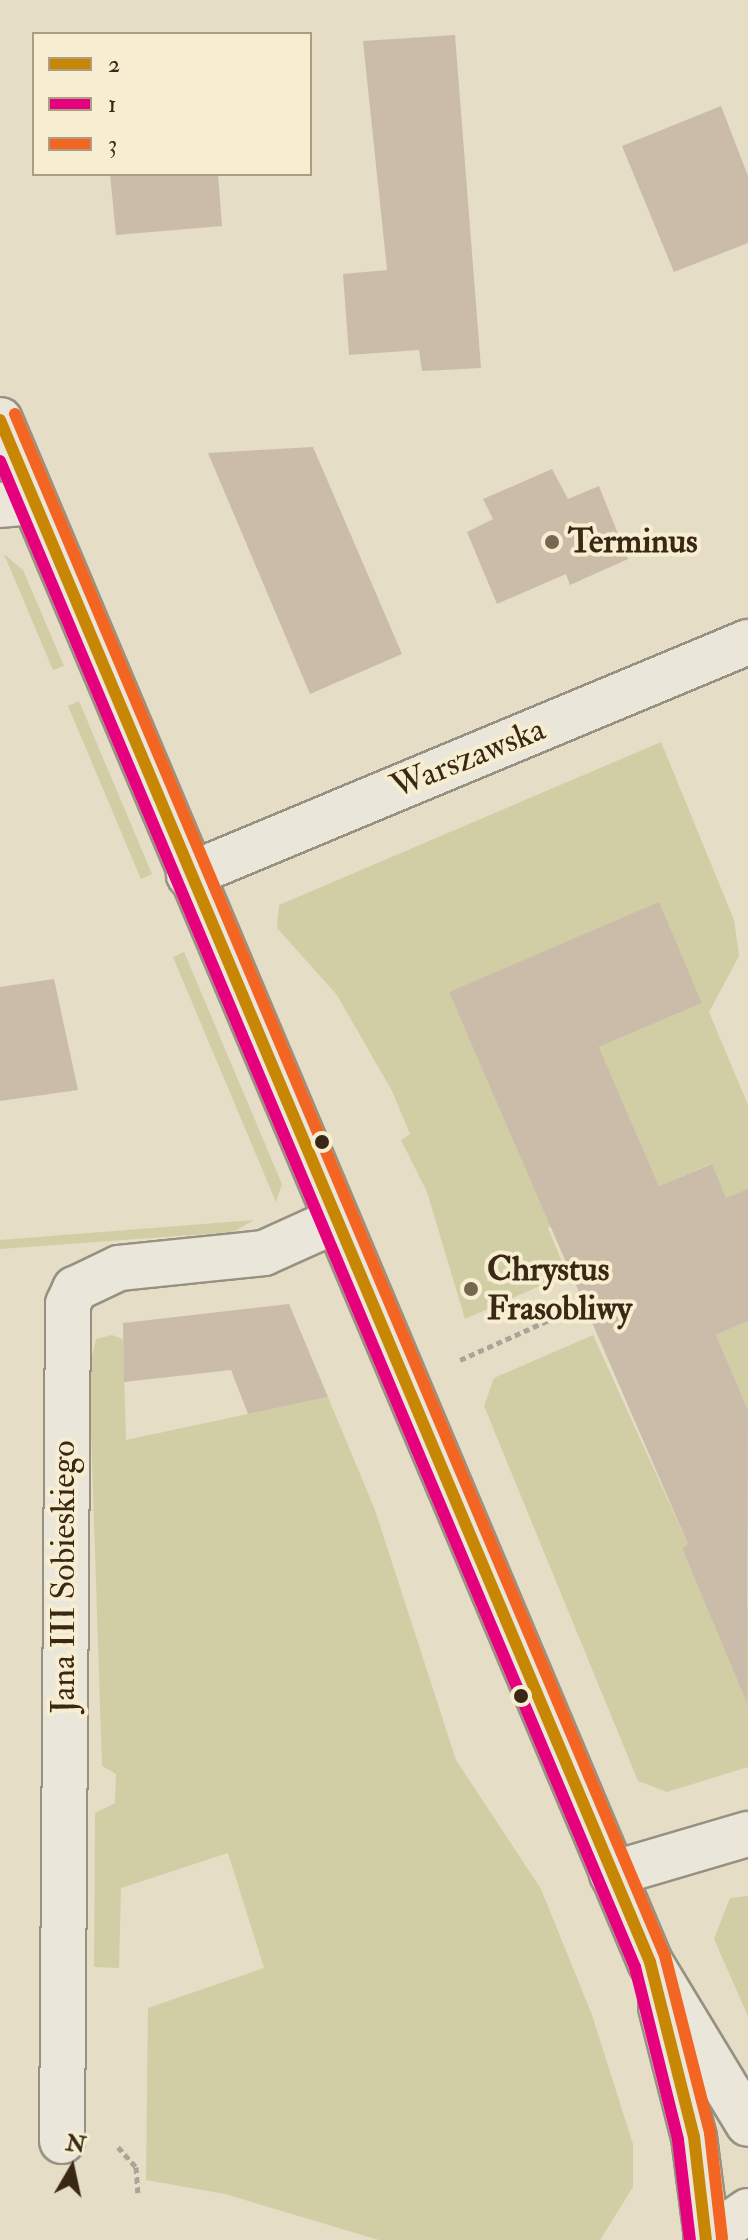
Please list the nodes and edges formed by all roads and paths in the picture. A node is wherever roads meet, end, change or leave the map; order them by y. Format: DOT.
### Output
graph roads {
  1 [pos="0,420"];
  2 [pos="16,504"];
  3 [pos="748,642"];
  4 [pos="189,875"];
  5 [pos="335,1221"];
  6 [pos="580,1306"];
  7 [pos="460,1360"];
  8 [pos="748,1834"];
  9 [pos="612,1874"];
  10 [pos="650,1962"];
  11 [pos="748,2124"];
  12 [pos="62,2141"];
  13 [pos="748,2211"];
  14 [pos="706,2239"];
  1 -- 2 [label="street"];
  2 -- 4 [label="street"];
  3 -- 4 [label="street, Warszawska"];
  4 -- 5 [label="street"];
  5 -- 9 [label="street"];
  5 -- 12 [label="street, Jana III Sobieskiego"];
  6 -- 7 [label="path"];
  8 -- 9 [label="street"];
  9 -- 10 [label="street"];
  10 -- 11 [label="street"];
  10 -- 14 [label="street"];
  13 -- 14 [label="street"];
}
